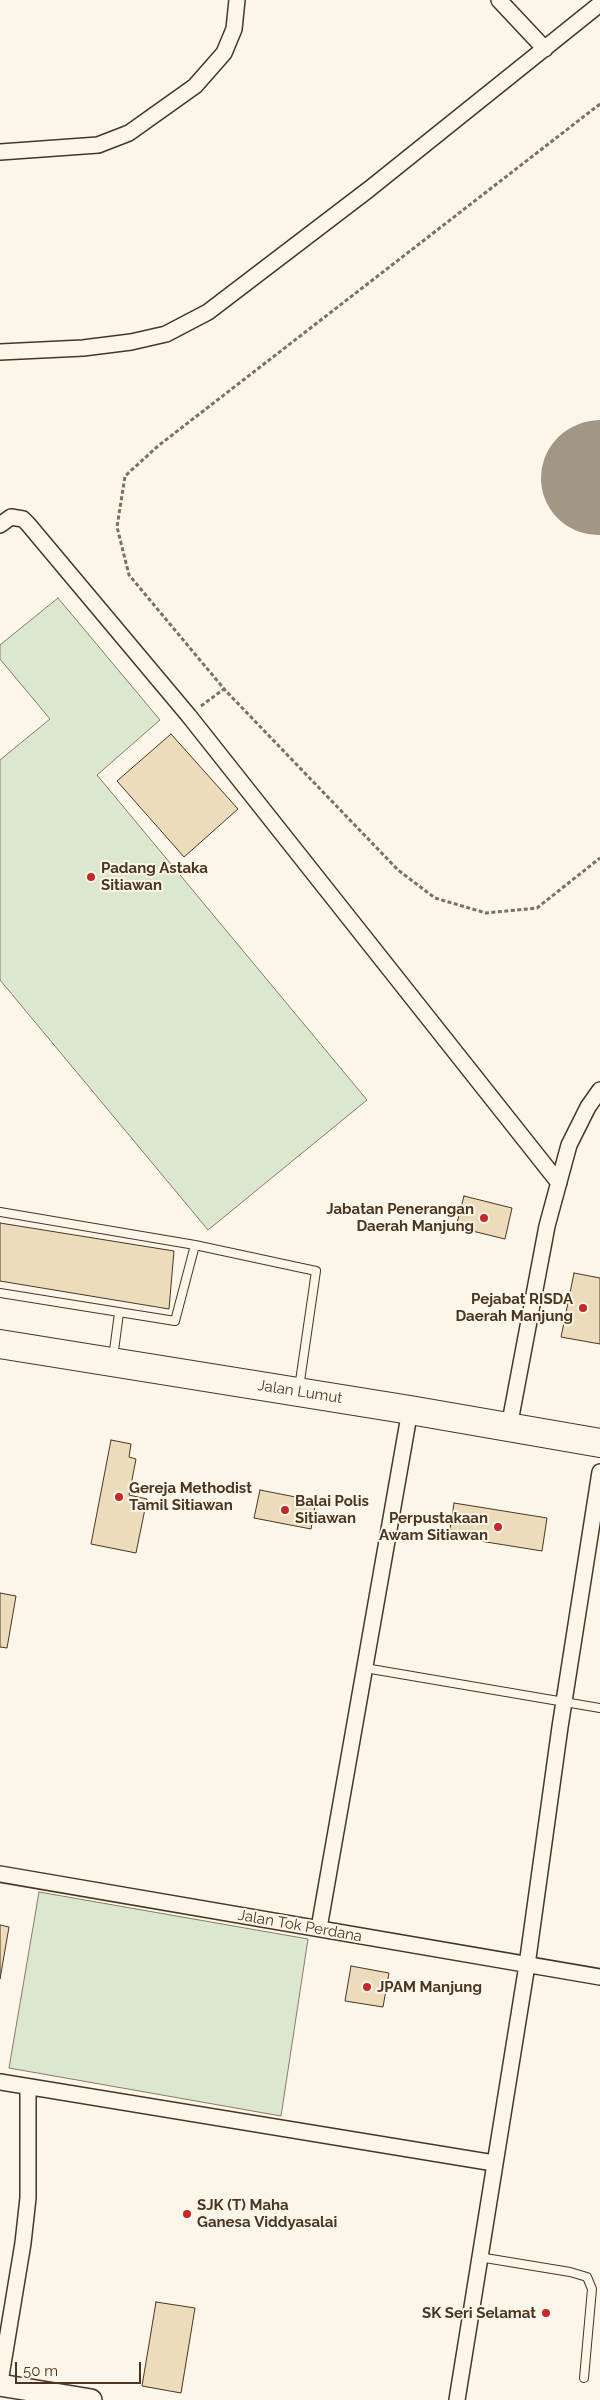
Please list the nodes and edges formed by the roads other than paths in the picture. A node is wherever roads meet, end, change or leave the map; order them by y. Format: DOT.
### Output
graph roads {
  1 [pos="237,0"];
  2 [pos="499,0"];
  3 [pos="600,4"];
  4 [pos="545,49"];
  5 [pos="0,152"];
  6 [pos="0,352"];
  7 [pos="0,525"];
  8 [pos="600,1090"];
  9 [pos="559,1183"];
  10 [pos="0,1212"];
  11 [pos="195,1245"];
  12 [pos="0,1293"];
  13 [pos="120,1313"];
  14 [pos="0,1344"];
  15 [pos="112,1362"];
  16 [pos="298,1392"];
  17 [pos="410,1410"];
  18 [pos="509,1427"];
  19 [pos="600,1443"];
  20 [pos="600,1472"];
  21 [pos="365,1668"];
  22 [pos="564,1702"];
  23 [pos="600,1708"];
  24 [pos="0,1874"];
  25 [pos="319,1928"];
  26 [pos="526,1965"];
  27 [pos="600,1977"];
  28 [pos="0,2082"];
  29 [pos="28,2087"];
  30 [pos="494,2163"];
  31 [pos="479,2257"];
  32 [pos="584,2378"];
  33 [pos="0,2384"];
  34 [pos="91,2400"];
  35 [pos="456,2400"];
  1 -- 5 [label="street"];
  2 -- 4 [label="street"];
  3 -- 4 [label="street"];
  4 -- 6 [label="street"];
  7 -- 9 [label="street"];
  8 -- 9 [label="street"];
  9 -- 18 [label="street"];
  10 -- 11 [label="lane"];
  11 -- 13 [label="lane"];
  11 -- 16 [label="lane"];
  12 -- 13 [label="lane"];
  13 -- 15 [label="lane"];
  14 -- 15 [label="highway, Jalan Lumut"];
  15 -- 16 [label="highway, Jalan Lumut"];
  16 -- 17 [label="highway, Jalan Lumut"];
  17 -- 18 [label="highway, Jalan Lumut"];
  17 -- 21 [label="street"];
  18 -- 19 [label="highway, Jalan Lumut"];
  20 -- 22 [label="street"];
  21 -- 22 [label="lane"];
  21 -- 25 [label="street"];
  22 -- 23 [label="lane"];
  22 -- 26 [label="street"];
  24 -- 25 [label="street, Jalan Tok Perdana"];
  25 -- 26 [label="street, Jalan Tok Perdana"];
  26 -- 27 [label="street, Jalan Tok Perdana"];
  26 -- 30 [label="street"];
  28 -- 29 [label="street"];
  29 -- 30 [label="street"];
  29 -- 33 [label="street"];
  30 -- 31 [label="street"];
  31 -- 32 [label="lane"];
  31 -- 35 [label="street"];
  33 -- 34 [label="street"];
}
